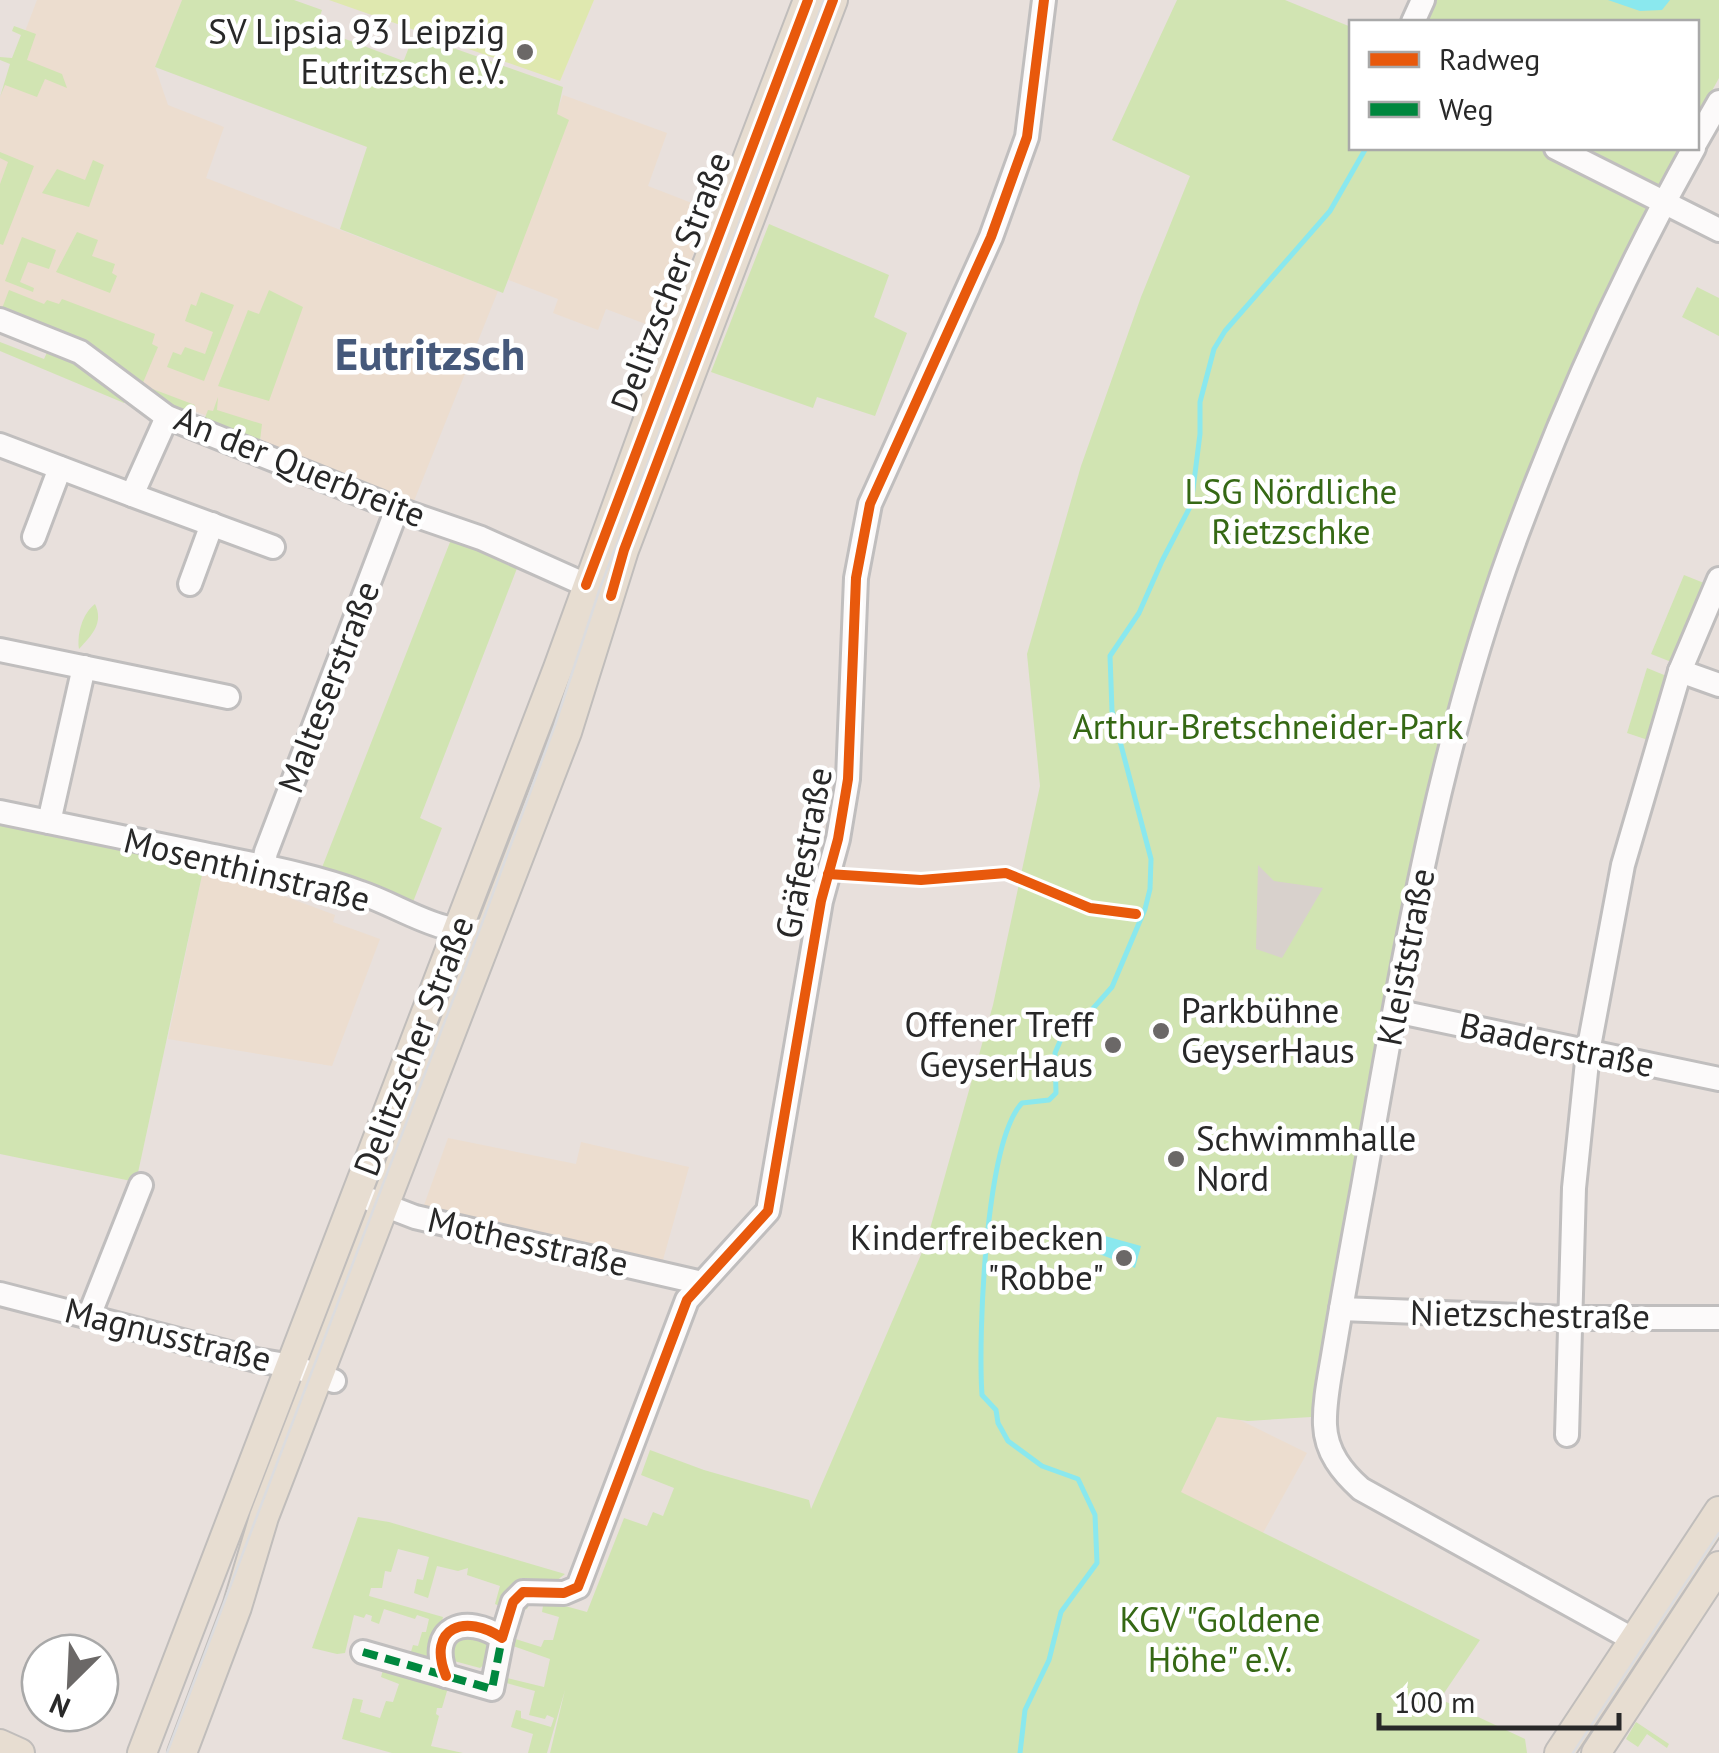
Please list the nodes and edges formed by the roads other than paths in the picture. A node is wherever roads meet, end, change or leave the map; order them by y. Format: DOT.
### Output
graph roads {
  1 [pos="808,0"];
  2 [pos="833,0"];
  3 [pos="1044,0"];
  4 [pos="1719,102"];
  5 [pos="1699,138"];
  6 [pos="1560,150"];
  7 [pos="1692,150"];
  8 [pos="1664,202"];
  9 [pos="1719,230"];
  10 [pos="0,320"];
  11 [pos="167,416"];
  12 [pos="0,445"];
  13 [pos="60,468"];
  14 [pos="132,495"];
  15 [pos="397,509"];
  16 [pos="212,524"];
  17 [pos="34,536"];
  18 [pos="274,547"];
  19 [pos="1719,580"];
  20 [pos="190,584"];
  21 [pos="599,590"];
  22 [pos="0,650"];
  23 [pos="84,667"];
  24 [pos="1680,671"];
  25 [pos="1719,685"];
  26 [pos="228,697"];
  27 [pos="0,812"];
  28 [pos="49,822"];
  29 [pos="264,866"];
  30 [pos="492,928"];
  31 [pos="458,930"];
  32 [pos="1395,1012"];
  33 [pos="1588,1052"];
  34 [pos="1719,1079"];
  35 [pos="140,1186"];
  36 [pos="370,1199"];
  37 [pos="702,1283"];
  38 [pos="0,1294"];
  39 [pos="1341,1309"];
  40 [pos="89,1316"];
  41 [pos="1569,1318"];
  42 [pos="1719,1318"];
  43 [pos="315,1374"];
  44 [pos="1568,1435"];
  45 [pos="1719,1512"];
  46 [pos="1719,1566"];
  47 [pos="502,1638"];
  48 [pos="1634,1640"];
  49 [pos="364,1652"];
  50 [pos="446,1676"];
  51 [pos="0,1744"];
  52 [pos="20,1753"];
  53 [pos="142,1753"];
  54 [pos="182,1753"];
  55 [pos="1559,1753"];
  56 [pos="1596,1753"];
  1 -- 21 [label="main road, Delitzscher Straße"];
  2 -- 21 [label="main road, Delitzscher Straße"];
  3 -- 37 [label="street, Gräfestraße"];
  4 -- 5 [label="street, Kleiststraße"];
  6 -- 8 [label="street"];
  7 -- 8 [label="street, Kleiststraße"];
  8 -- 9 [label="street"];
  8 -- 32 [label="street, Kleiststraße"];
  10 -- 11 [label="street, An der Querbreite"];
  11 -- 14 [label="street"];
  11 -- 15 [label="street, An der Querbreite"];
  12 -- 13 [label="street"];
  13 -- 14 [label="street"];
  13 -- 17 [label="street"];
  14 -- 16 [label="street"];
  15 -- 21 [label="street, An der Querbreite"];
  15 -- 29 [label="street, Malteserstraße"];
  16 -- 18 [label="street"];
  16 -- 20 [label="street"];
  19 -- 24 [label="street"];
  21 -- 30 [label="main road, Delitzscher Straße"];
  21 -- 31 [label="main road, Delitzscher Straße"];
  22 -- 23 [label="street"];
  23 -- 26 [label="street"];
  23 -- 28 [label="street"];
  24 -- 25 [label="street"];
  24 -- 33 [label="street"];
  27 -- 28 [label="street, Mosenthinstraße"];
  28 -- 29 [label="street, Mosenthinstraße"];
  29 -- 31 [label="street, Mosenthinstraße"];
  30 -- 31 [label="street, Mosenthinstraße"];
  30 -- 36 [label="main road, Delitzscher Straße"];
  31 -- 36 [label="main road, Delitzscher Straße"];
  32 -- 33 [label="street, Baaderstraße"];
  32 -- 39 [label="street, Kleiststraße"];
  33 -- 34 [label="street, Baaderstraße"];
  33 -- 41 [label="street"];
  35 -- 40 [label="street"];
  36 -- 37 [label="street, Mothesstraße"];
  36 -- 43 [label="main road, Delitzscher Straße"];
  37 -- 47 [label="street, Gräfestraße"];
  38 -- 40 [label="street, Magnusstraße"];
  39 -- 41 [label="street, Nietzschestraße"];
  39 -- 48 [label="street, Kleiststraße"];
  40 -- 43 [label="street, Magnusstraße"];
  41 -- 42 [label="street, Nietzschestraße"];
  41 -- 44 [label="street"];
  43 -- 53 [label="main road, Delitzscher Straße"];
  43 -- 54 [label="main road, Delitzscher Straße"];
  45 -- 48 [label="main road"];
  46 -- 56 [label="main road"];
  47 -- 50 [label="street, Gräfestraße"];
  47 -- 50 [label="street"];
  48 -- 55 [label="main road"];
  49 -- 50 [label="street, Gräfestraße"];
  51 -- 52 [label="main road"];
}
